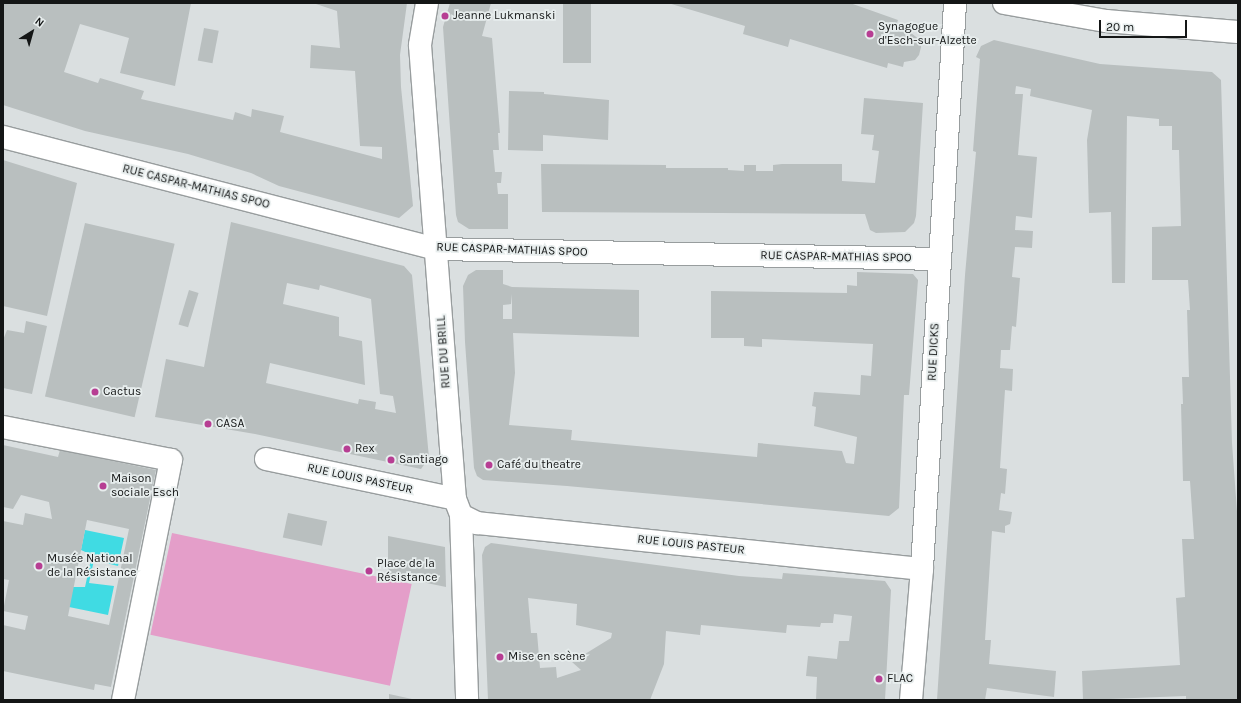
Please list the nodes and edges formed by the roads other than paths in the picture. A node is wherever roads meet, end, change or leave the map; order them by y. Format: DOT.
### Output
graph roads {
  1 [pos="427,3"];
  2 [pos="955,3"];
  3 [pos="1004,3"];
  4 [pos="1238,32"];
  5 [pos="3,138"];
  6 [pos="437,249"];
  7 [pos="940,259"];
  8 [pos="3,427"];
  9 [pos="266,459"];
  10 [pos="458,507"];
  11 [pos="922,569"];
  12 [pos="123,700"];
  13 [pos="467,700"];
  14 [pos="911,700"];
  1 -- 6 [label="street, RUE DU BRILL"];
  2 -- 7 [label="street, RUE DICKS"];
  3 -- 4 [label="street"];
  5 -- 6 [label="street, RUE CASPAR-MATHIAS SPOO"];
  6 -- 7 [label="street, RUE CASPAR-MATHIAS SPOO"];
  6 -- 10 [label="street, RUE DU BRILL"];
  7 -- 11 [label="street, RUE DICKS"];
  8 -- 12 [label="street"];
  9 -- 10 [label="street, RUE LOUIS PASTEUR"];
  10 -- 11 [label="street, RUE LOUIS PASTEUR"];
  10 -- 13 [label="street, RUE DU BRILL"];
  11 -- 14 [label="street, RUE DICKS"];
}
